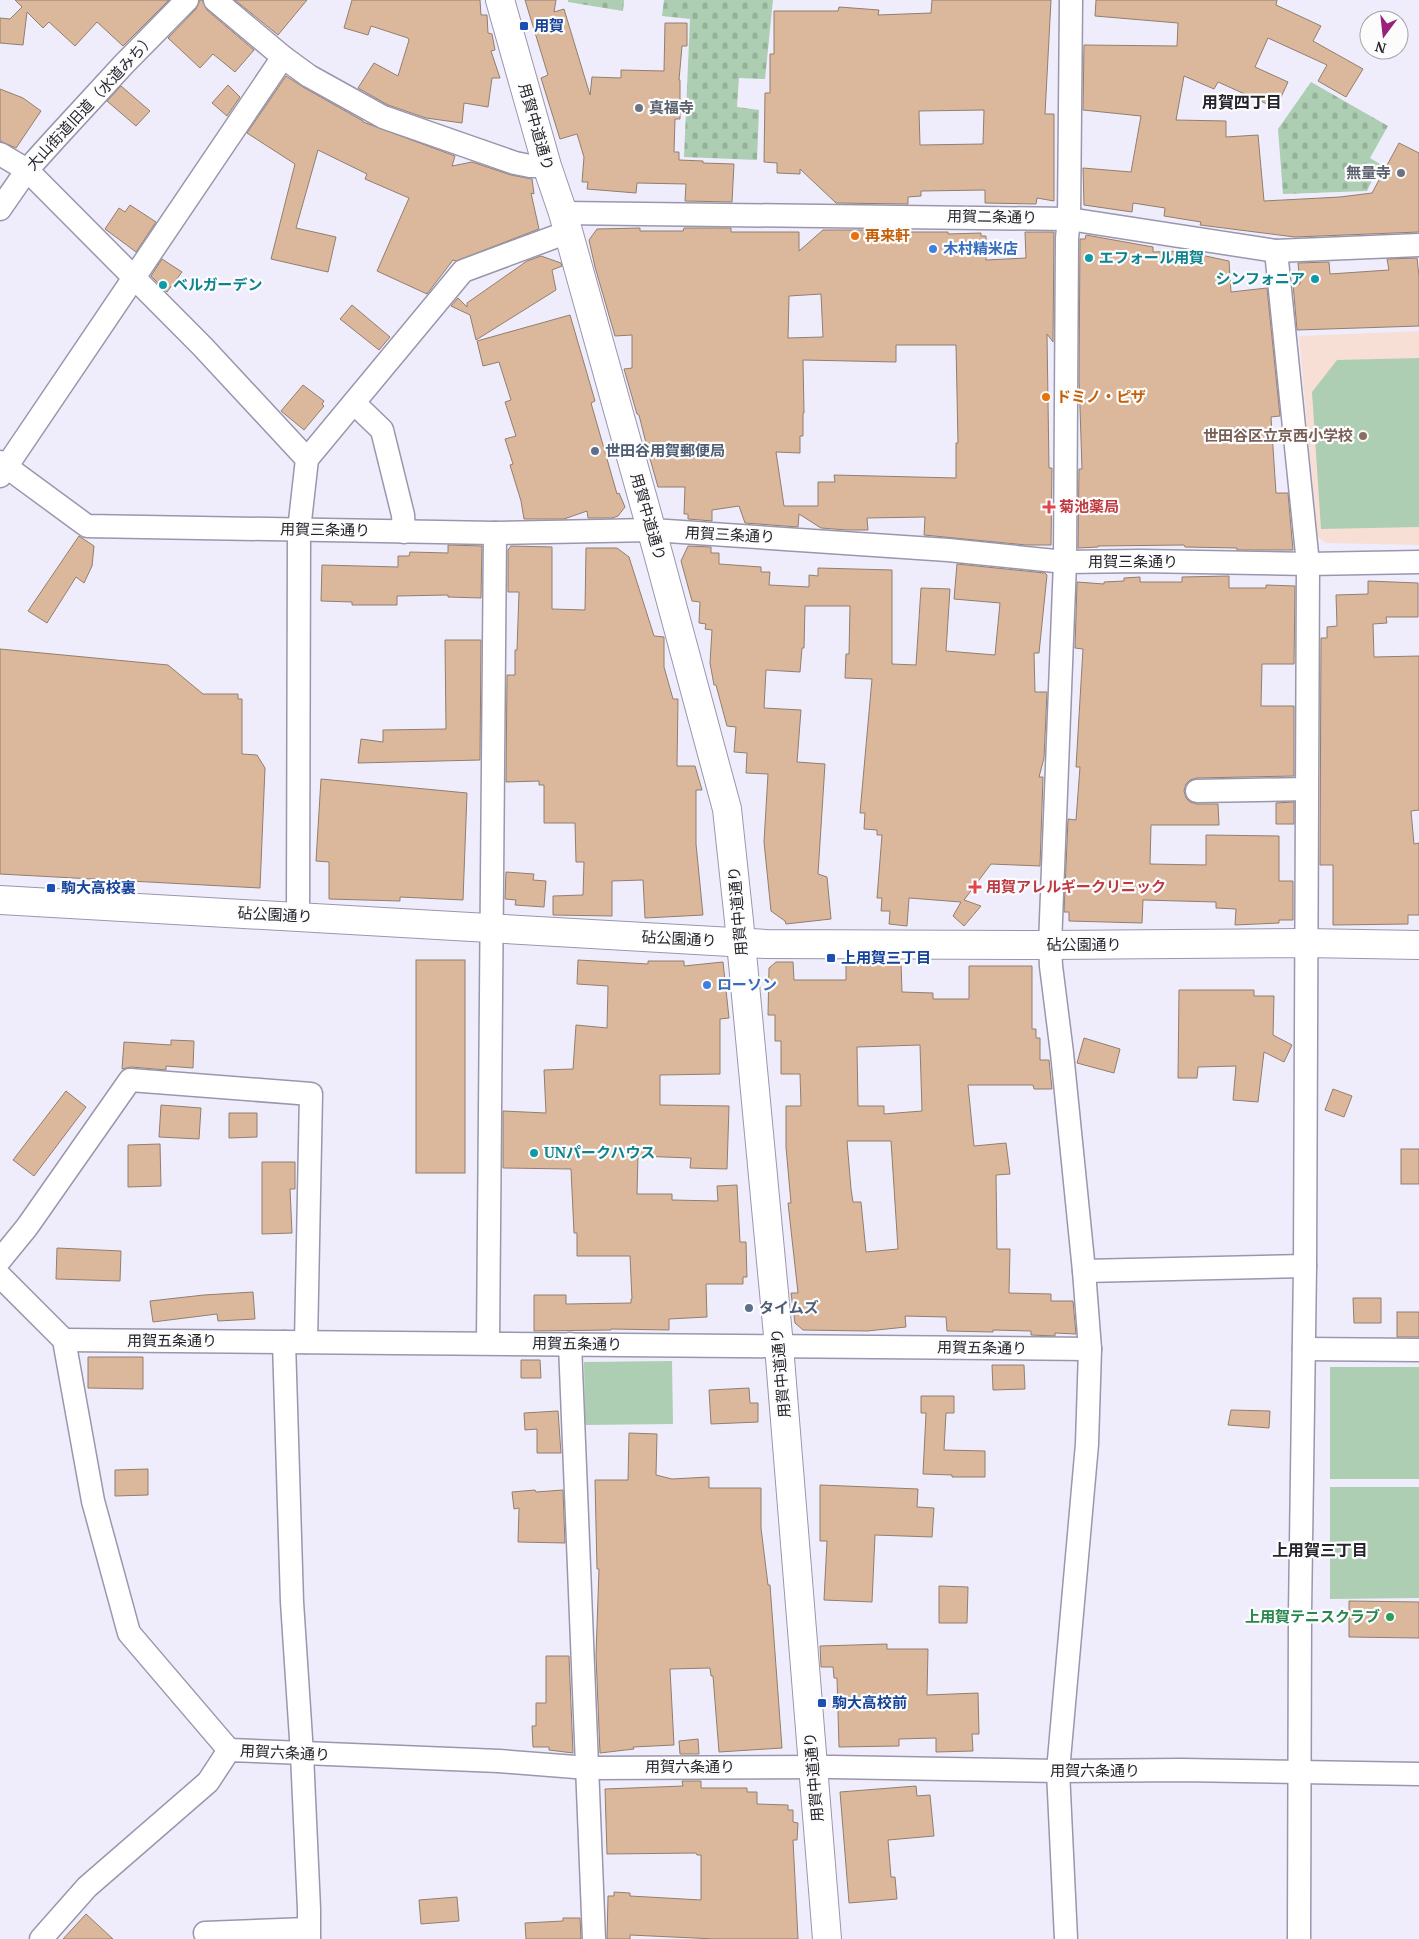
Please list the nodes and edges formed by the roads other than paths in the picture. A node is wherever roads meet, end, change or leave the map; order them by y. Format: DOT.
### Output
graph roads {
  1 [pos="188,0"];
  2 [pos="215,0"];
  3 [pos="500,0"];
  4 [pos="1071,0"];
  5 [pos="283,57"];
  6 [pos="0,154"];
  7 [pos="547,166"];
  8 [pos="27,170"];
  9 [pos="0,209"];
  10 [pos="1068,219"];
  11 [pos="566,222"];
  12 [pos="1419,245"];
  13 [pos="1276,251"];
  14 [pos="134,277"];
  15 [pos="354,403"];
  16 [pos="307,459"];
  17 [pos="2,468"];
  18 [pos="299,530"];
  19 [pos="652,530"];
  20 [pos="404,532"];
  21 [pos="495,533"];
  22 [pos="1065,562"];
  23 [pos="1419,562"];
  24 [pos="1308,564"];
  25 [pos="1306,789"];
  26 [pos="1197,791"];
  27 [pos="0,900"];
  28 [pos="298,917"];
  29 [pos="492,929"];
  30 [pos="741,942"];
  31 [pos="1305,942"];
  32 [pos="1050,945"];
  33 [pos="1419,945"];
  34 [pos="0,1260"];
  35 [pos="1305,1266"];
  36 [pos="1084,1272"];
  37 [pos="0,1276"];
  38 [pos="64,1340"];
  39 [pos="284,1342"];
  40 [pos="306,1342"];
  41 [pos="488,1343"];
  42 [pos="570,1344"];
  43 [pos="779,1346"];
  44 [pos="1090,1349"];
  45 [pos="1304,1349"];
  46 [pos="1419,1350"];
  47 [pos="229,1750"];
  48 [pos="302,1754"];
  49 [pos="813,1767"];
  50 [pos="588,1768"];
  51 [pos="1058,1771"];
  52 [pos="1299,1772"];
  53 [pos="1419,1774"];
  54 [pos="205,1933"];
  55 [pos="308,1934"];
  56 [pos="41,1939"];
  57 [pos="594,1939"];
  58 [pos="827,1939"];
  59 [pos="1066,1939"];
  60 [pos="1299,1939"];
  1 -- 8 [label="street, 大山街道旧道（水道みち）"];
  2 -- 5 [label="street"];
  3 -- 7 [label="street, 用賀中道通り"];
  4 -- 10 [label="street"];
  5 -- 7 [label="street"];
  5 -- 14 [label="street"];
  6 -- 8 [label="street"];
  7 -- 11 [label="street, 用賀中道通り"];
  8 -- 9 [label="street, 大山街道旧道（水道みち）"];
  8 -- 14 [label="street"];
  10 -- 11 [label="street, 用賀二条通り"];
  10 -- 13 [label="street, 用賀二条通り"];
  10 -- 22 [label="street"];
  11 -- 15 [label="street"];
  11 -- 19 [label="street, 用賀中道通り"];
  12 -- 13 [label="street, 用賀二条通り"];
  13 -- 24 [label="street"];
  14 -- 16 [label="street"];
  14 -- 17 [label="street"];
  15 -- 16 [label="street"];
  15 -- 20 [label="street"];
  16 -- 18 [label="street"];
  17 -- 18 [label="street, 用賀三条通り"];
  18 -- 20 [label="street, 用賀三条通り"];
  18 -- 28 [label="street"];
  19 -- 21 [label="street, 用賀三条通り"];
  19 -- 22 [label="street, 用賀三条通り"];
  19 -- 30 [label="street, 用賀中道通り"];
  20 -- 21 [label="street, 用賀三条通り"];
  21 -- 29 [label="street"];
  22 -- 24 [label="street, 用賀三条通り"];
  22 -- 32 [label="street"];
  23 -- 24 [label="street, 用賀三条通り"];
  24 -- 25 [label="street"];
  25 -- 26 [label="street"];
  25 -- 31 [label="street"];
  27 -- 28 [label="street, 砧公園通り"];
  28 -- 29 [label="street, 砧公園通り"];
  29 -- 30 [label="street, 砧公園通り"];
  29 -- 41 [label="street"];
  30 -- 32 [label="street, 砧公園通り"];
  30 -- 43 [label="street, 用賀中道通り"];
  31 -- 32 [label="street, 砧公園通り"];
  31 -- 33 [label="street, 砧公園通り"];
  31 -- 35 [label="street"];
  32 -- 36 [label="street"];
  34 -- 40 [label="street"];
  35 -- 36 [label="street"];
  35 -- 45 [label="street"];
  36 -- 44 [label="street"];
  37 -- 38 [label="street"];
  38 -- 39 [label="street, 用賀五条通り"];
  38 -- 47 [label="street"];
  39 -- 40 [label="street, 用賀五条通り"];
  39 -- 48 [label="street"];
  40 -- 41 [label="street, 用賀五条通り"];
  41 -- 42 [label="street, 用賀五条通り"];
  42 -- 43 [label="street, 用賀五条通り"];
  42 -- 50 [label="street"];
  43 -- 44 [label="street, 用賀五条通り"];
  43 -- 49 [label="street, 用賀中道通り"];
  44 -- 51 [label="street"];
  45 -- 46 [label="street"];
  45 -- 52 [label="street"];
  47 -- 48 [label="street, 用賀六条通り"];
  47 -- 56 [label="street, 用賀六条通り"];
  48 -- 50 [label="street, 用賀六条通り"];
  48 -- 55 [label="street"];
  49 -- 50 [label="street, 用賀六条通り"];
  49 -- 51 [label="street, 用賀六条通り"];
  49 -- 58 [label="street, 用賀中道通り"];
  50 -- 57 [label="street"];
  51 -- 52 [label="street, 用賀六条通り"];
  51 -- 59 [label="street"];
  52 -- 53 [label="street, 用賀六条通り"];
  52 -- 60 [label="street"];
  54 -- 55 [label="street"];
}
